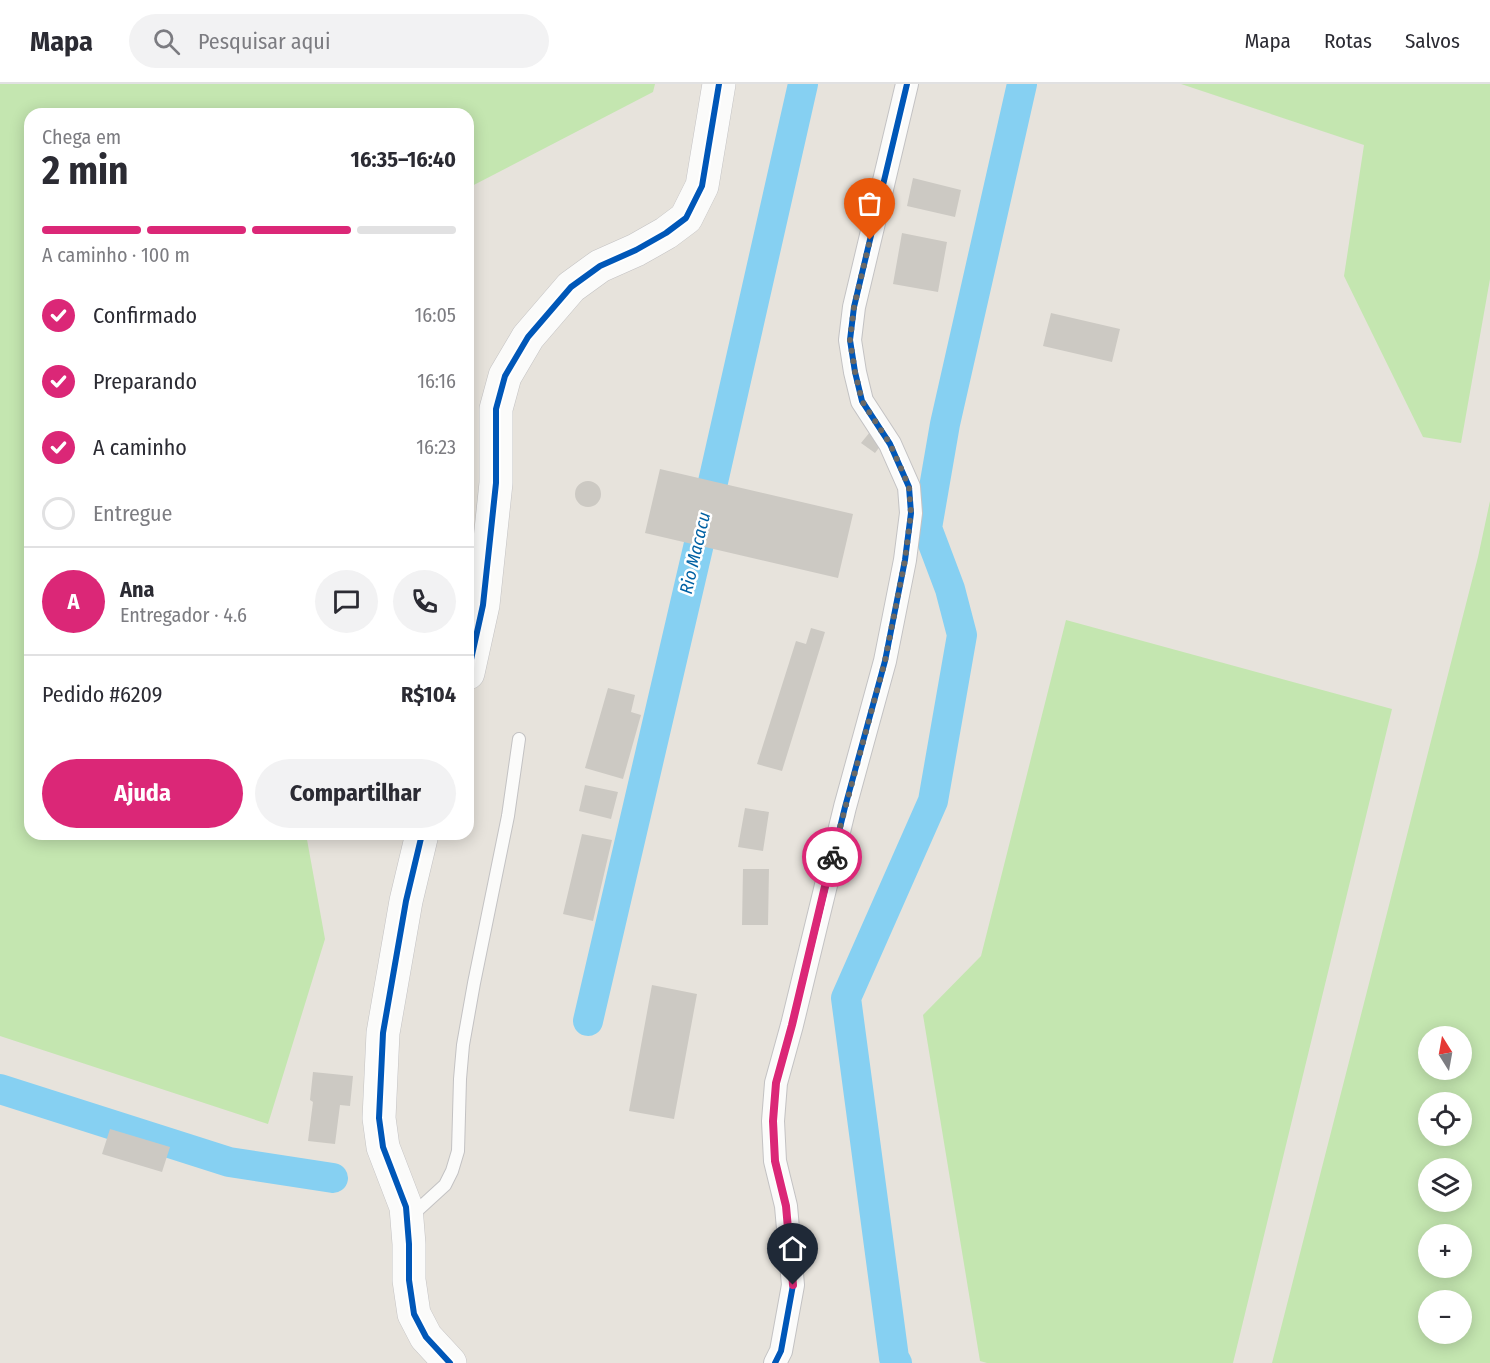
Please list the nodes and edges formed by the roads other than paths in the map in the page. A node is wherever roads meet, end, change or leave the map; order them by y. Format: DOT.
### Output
graph roads {
  1 [pos="719,84"];
  2 [pos="908,84"];
  3 [pos="474,646"];
  4 [pos="519,739"];
  5 [pos="421,840"];
  6 [pos="407,1220"];
  7 [pos="450,1363"];
  8 [pos="776,1363"];
  1 -- 3 [label="street"];
  2 -- 8 [label="street"];
  4 -- 6 [label="lane"];
  5 -- 6 [label="street"];
  6 -- 7 [label="street"];
}
